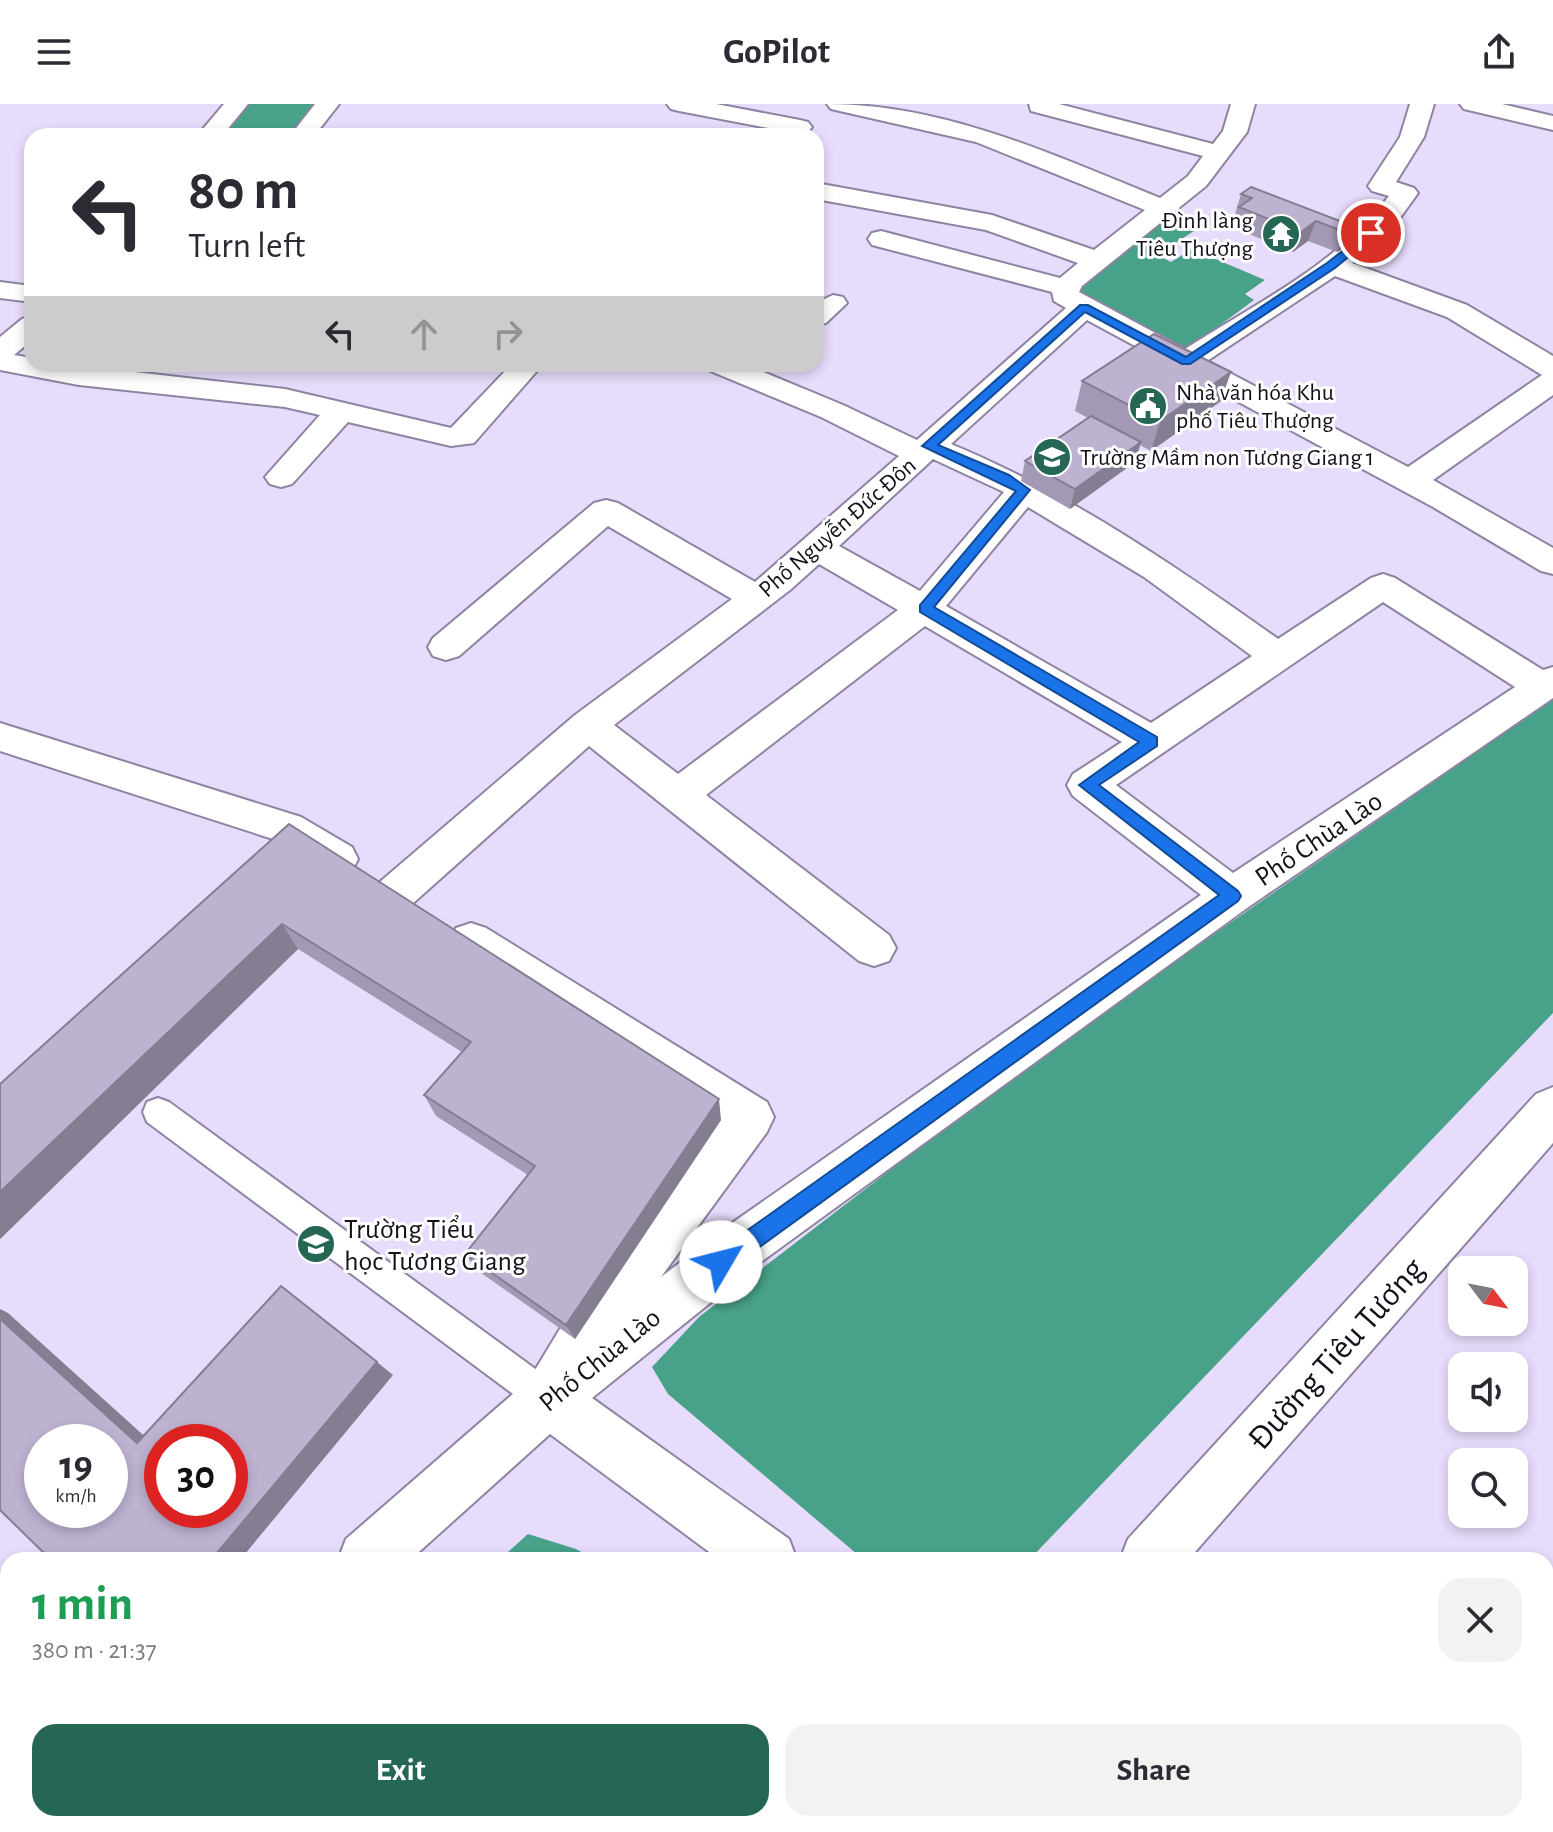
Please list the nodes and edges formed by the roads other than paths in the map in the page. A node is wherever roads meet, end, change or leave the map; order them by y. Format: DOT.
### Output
graph roads {
  1 [pos="236,104"];
  2 [pos="327,104"];
  3 [pos="679,104"];
  4 [pos="817,104"];
  5 [pos="839,104"];
  6 [pos="1243,104"];
  7 [pos="1422,104"];
  8 [pos="1472,104"];
  9 [pos="1040,105"];
  10 [pos="712,110"];
  11 [pos="1553,123"];
  12 [pos="216,128"];
  13 [pos="308,128"];
  14 [pos="696,128"];
  15 [pos="784,128"];
  16 [pos="798,128"];
  17 [pos="994,139"];
  18 [pos="1219,153"];
  19 [pos="824,192"];
  20 [pos="1164,208"];
  21 [pos="881,239"];
  22 [pos="1098,261"];
  23 [pos="1331,265"];
  24 [pos="0,290"];
  25 [pos="24,293"];
  26 [pos="1076,298"];
  27 [pos="24,332"];
  28 [pos="0,352"];
  29 [pos="0,361"];
  30 [pos="1186,362"];
  31 [pos="24,366"];
  32 [pos="1553,369"];
  33 [pos="58,372"];
  34 [pos="521,372"];
  35 [pos="757,372"];
  36 [pos="1553,381"];
  37 [pos="341,411"];
  38 [pos="924,450"];
  39 [pos="281,477"];
  40 [pos="1410,481"];
  41 [pos="1024,490"];
  42 [pos="816,547"];
  43 [pos="1553,563"];
  44 [pos="757,598"];
  45 [pos="925,608"];
  46 [pos="446,647"];
  47 [pos="1278,657"];
  48 [pos="1548,684"];
  49 [pos="588,725"];
  50 [pos="0,737"];
  51 [pos="1152,741"];
  52 [pos="678,795"];
  53 [pos="396,893"];
  54 [pos="1232,896"];
  55 [pos="874,948"];
  56 [pos="1553,1109"];
  57 [pos="158,1112"];
  58 [pos="548,1399"];
  59 [pos="376,1552"];
  60 [pos="757,1552"];
  61 [pos="1156,1552"];
  1 -- 12 [label="street"];
  2 -- 13 [label="street"];
  3 -- 10 [label="street"];
  4 -- 16 [label="street"];
  5 -- 17 [label="street"];
  6 -- 18 [label="street, Phố Nguyễn Đức Đôn"];
  7 -- 23 [label="street"];
  8 -- 11 [label="street"];
  9 -- 17 [label="street"];
  9 -- 18 [label="street"];
  10 -- 14 [label="street"];
  10 -- 15 [label="street"];
  17 -- 20 [label="street"];
  18 -- 20 [label="street, Phố Nguyễn Đức Đôn"];
  19 -- 22 [label="street"];
  20 -- 22 [label="street, Phố Nguyễn Đức Đôn"];
  21 -- 26 [label="street"];
  22 -- 26 [label="street, Phố Nguyễn Đức Đôn"];
  23 -- 30 [label="street"];
  23 -- 32 [label="street"];
  24 -- 25 [label="street"];
  26 -- 30 [label="street"];
  26 -- 38 [label="street, Phố Nguyễn Đức Đôn"];
  27 -- 28 [label="street"];
  29 -- 31 [label="street"];
  30 -- 40 [label="street"];
  33 -- 37 [label="street"];
  34 -- 37 [label="street"];
  35 -- 38 [label="street"];
  36 -- 40 [label="street"];
  37 -- 39 [label="street"];
  38 -- 41 [label="street"];
  38 -- 42 [label="street, Phố Nguyễn Đức Đôn"];
  40 -- 43 [label="street"];
  41 -- 45 [label="street"];
  41 -- 47 [label="street"];
  42 -- 44 [label="street, Phố Nguyễn Đức Đôn"];
  42 -- 45 [label="street"];
  44 -- 46 [label="street"];
  44 -- 49 [label="street, Phố Nguyễn Đức Đôn"];
  45 -- 51 [label="street"];
  45 -- 52 [label="street"];
  47 -- 48 [label="street"];
  47 -- 51 [label="street"];
  48 -- 54 [label="street, Phố Chùa Lào"];
  49 -- 52 [label="street"];
  49 -- 53 [label="street, Phố Nguyễn Đức Đôn"];
  50 -- 53 [label="street"];
  51 -- 54 [label="street"];
  52 -- 55 [label="street"];
  53 -- 58 [label="street"];
  54 -- 58 [label="street, Phố Chùa Lào"];
  56 -- 61 [label="street, Đường Tiêu Tương"];
  57 -- 58 [label="lane"];
  58 -- 59 [label="street, Phố Chùa Lào"];
  58 -- 60 [label="street"];
}
